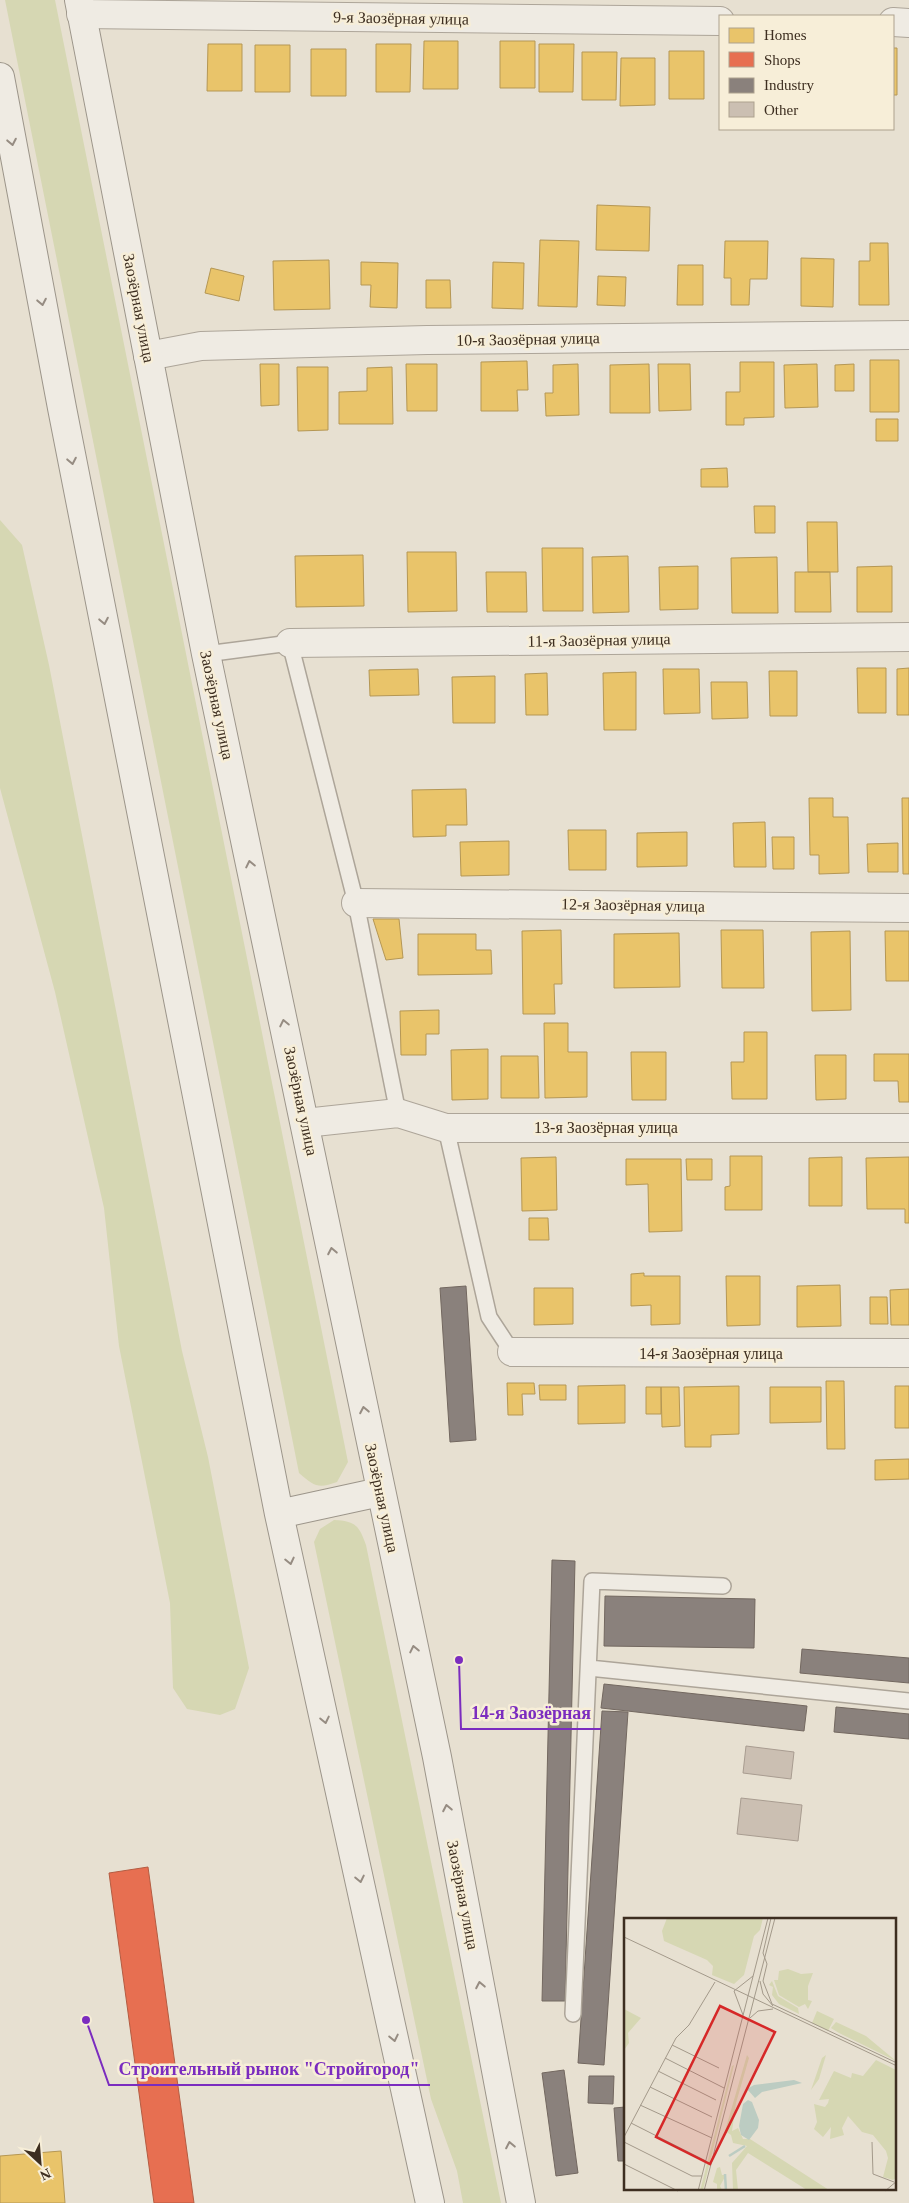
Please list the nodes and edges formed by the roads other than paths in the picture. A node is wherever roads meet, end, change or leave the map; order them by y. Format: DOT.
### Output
graph roads {
  1 [pos="80,7"];
  2 [pos="484,10"];
  3 [pos="719,21"];
  4 [pos="894,22"];
  5 [pos="909,23"];
  6 [pos="0,77"];
  7 [pos="909,335"];
  8 [pos="148,356"];
  9 [pos="909,637"];
  10 [pos="290,643"];
  11 [pos="206,654"];
  12 [pos="356,903"];
  13 [pos="909,908"];
  14 [pos="398,1113"];
  15 [pos="306,1122"];
  16 [pos="446,1128"];
  17 [pos="909,1128"];
  18 [pos="512,1352"];
  19 [pos="909,1353"];
  20 [pos="380,1492"];
  21 [pos="279,1514"];
  22 [pos="724,1586"];
  23 [pos="589,1668"];
  24 [pos="909,1701"];
  25 [pos="573,2014"];
  26 [pos="522,2200"];
  27 [pos="430,2203"];
  1 -- 2 [label="main road, 9-я Заозёрная улица"];
  1 -- 8 [label="main road, Заозёрная улица"];
  2 -- 3 [label="main road, 9-я Заозёрная улица"];
  4 -- 5 [label="main road"];
  6 -- 21 [label="main road, one-way"];
  7 -- 8 [label="main road, 10-я Заозёрная улица"];
  8 -- 11 [label="main road, Заозёрная улица"];
  9 -- 10 [label="main road, 11-я Заозёрная улица"];
  10 -- 11 [label="lane"];
  10 -- 12 [label="lane"];
  15 -- 11 [label="main road, Заозёрная улица, one-way"];
  12 -- 13 [label="main road, 12-я Заозёрная улица"];
  12 -- 14 [label="lane"];
  14 -- 15 [label="main road, 13-я Заозёрная улица"];
  14 -- 16 [label="main road, 13-я Заозёрная улица"];
  20 -- 15 [label="main road, Заозёрная улица, one-way"];
  16 -- 17 [label="main road, 13-я Заозёрная улица"];
  16 -- 18 [label="lane"];
  18 -- 19 [label="main road, 14-я Заозёрная улица"];
  20 -- 21 [label="main road"];
  26 -- 20 [label="main road, Заозёрная улица, one-way"];
  21 -- 27 [label="main road, one-way"];
  22 -- 23 [label="lane"];
  23 -- 24 [label="lane"];
  23 -- 25 [label="lane"];
}
